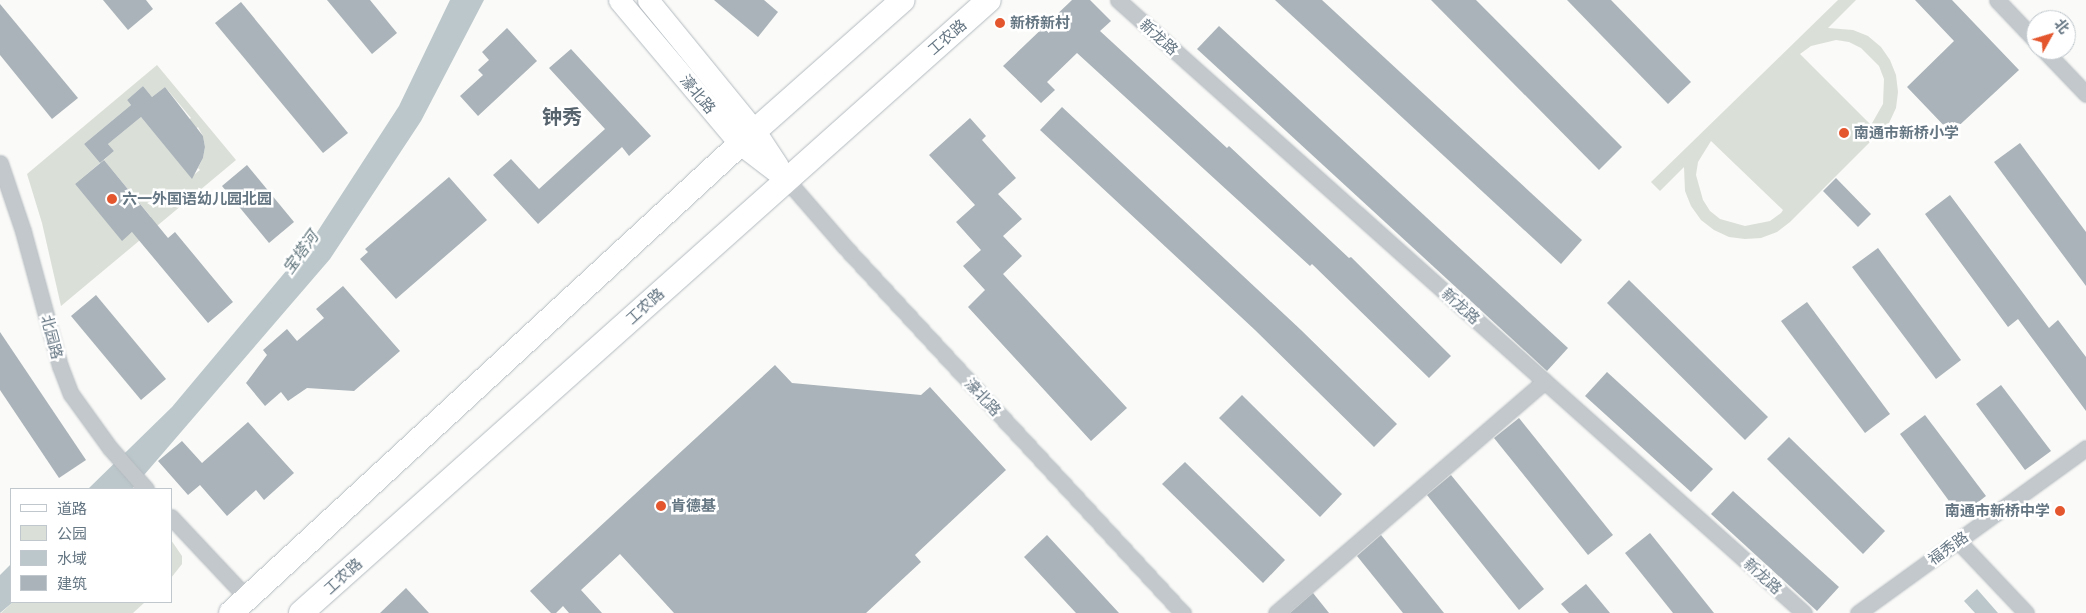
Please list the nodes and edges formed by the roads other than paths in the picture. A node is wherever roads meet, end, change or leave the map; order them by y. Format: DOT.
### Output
graph roads {
  1 [pos="620,0"];
  2 [pos="648,0"];
  3 [pos="903,0"];
  4 [pos="989,0"];
  5 [pos="1118,0"];
  6 [pos="1996,0"];
  7 [pos="2026,31"];
  8 [pos="2054,60"];
  9 [pos="2086,94"];
  10 [pos="747,137"];
  11 [pos="0,163"];
  12 [pos="786,179"];
  13 [pos="1545,381"];
  14 [pos="2086,448"];
  15 [pos="145,488"];
  16 [pos="172,518"];
  17 [pos="1958,541"];
  18 [pos="239,606"];
  19 [pos="302,613"];
  20 [pos="1183,613"];
  21 [pos="1276,613"];
  22 [pos="1804,613"];
  23 [pos="1858,613"];
  24 [pos="2026,613"];
  1 -- 10 [label="street, 濠北路"];
  2 -- 10 [label="street, 濠北路"];
  3 -- 10 [label="main road"];
  4 -- 12 [label="main road, 工农路"];
  5 -- 13 [label="street, 新龙路"];
  6 -- 7 [label="street"];
  8 -- 9 [label="street"];
  10 -- 12 [label="street, 濠北路"];
  10 -- 18 [label="main road"];
  11 -- 15 [label="street, 北园路"];
  12 -- 19 [label="main road, 工农路"];
  12 -- 20 [label="street, 濠北路"];
  13 -- 21 [label="street"];
  13 -- 22 [label="street, 新龙路"];
  14 -- 17 [label="street, 福秀路"];
  16 -- 18 [label="street"];
  17 -- 23 [label="street, 福秀路"];
  17 -- 24 [label="street"];
}
